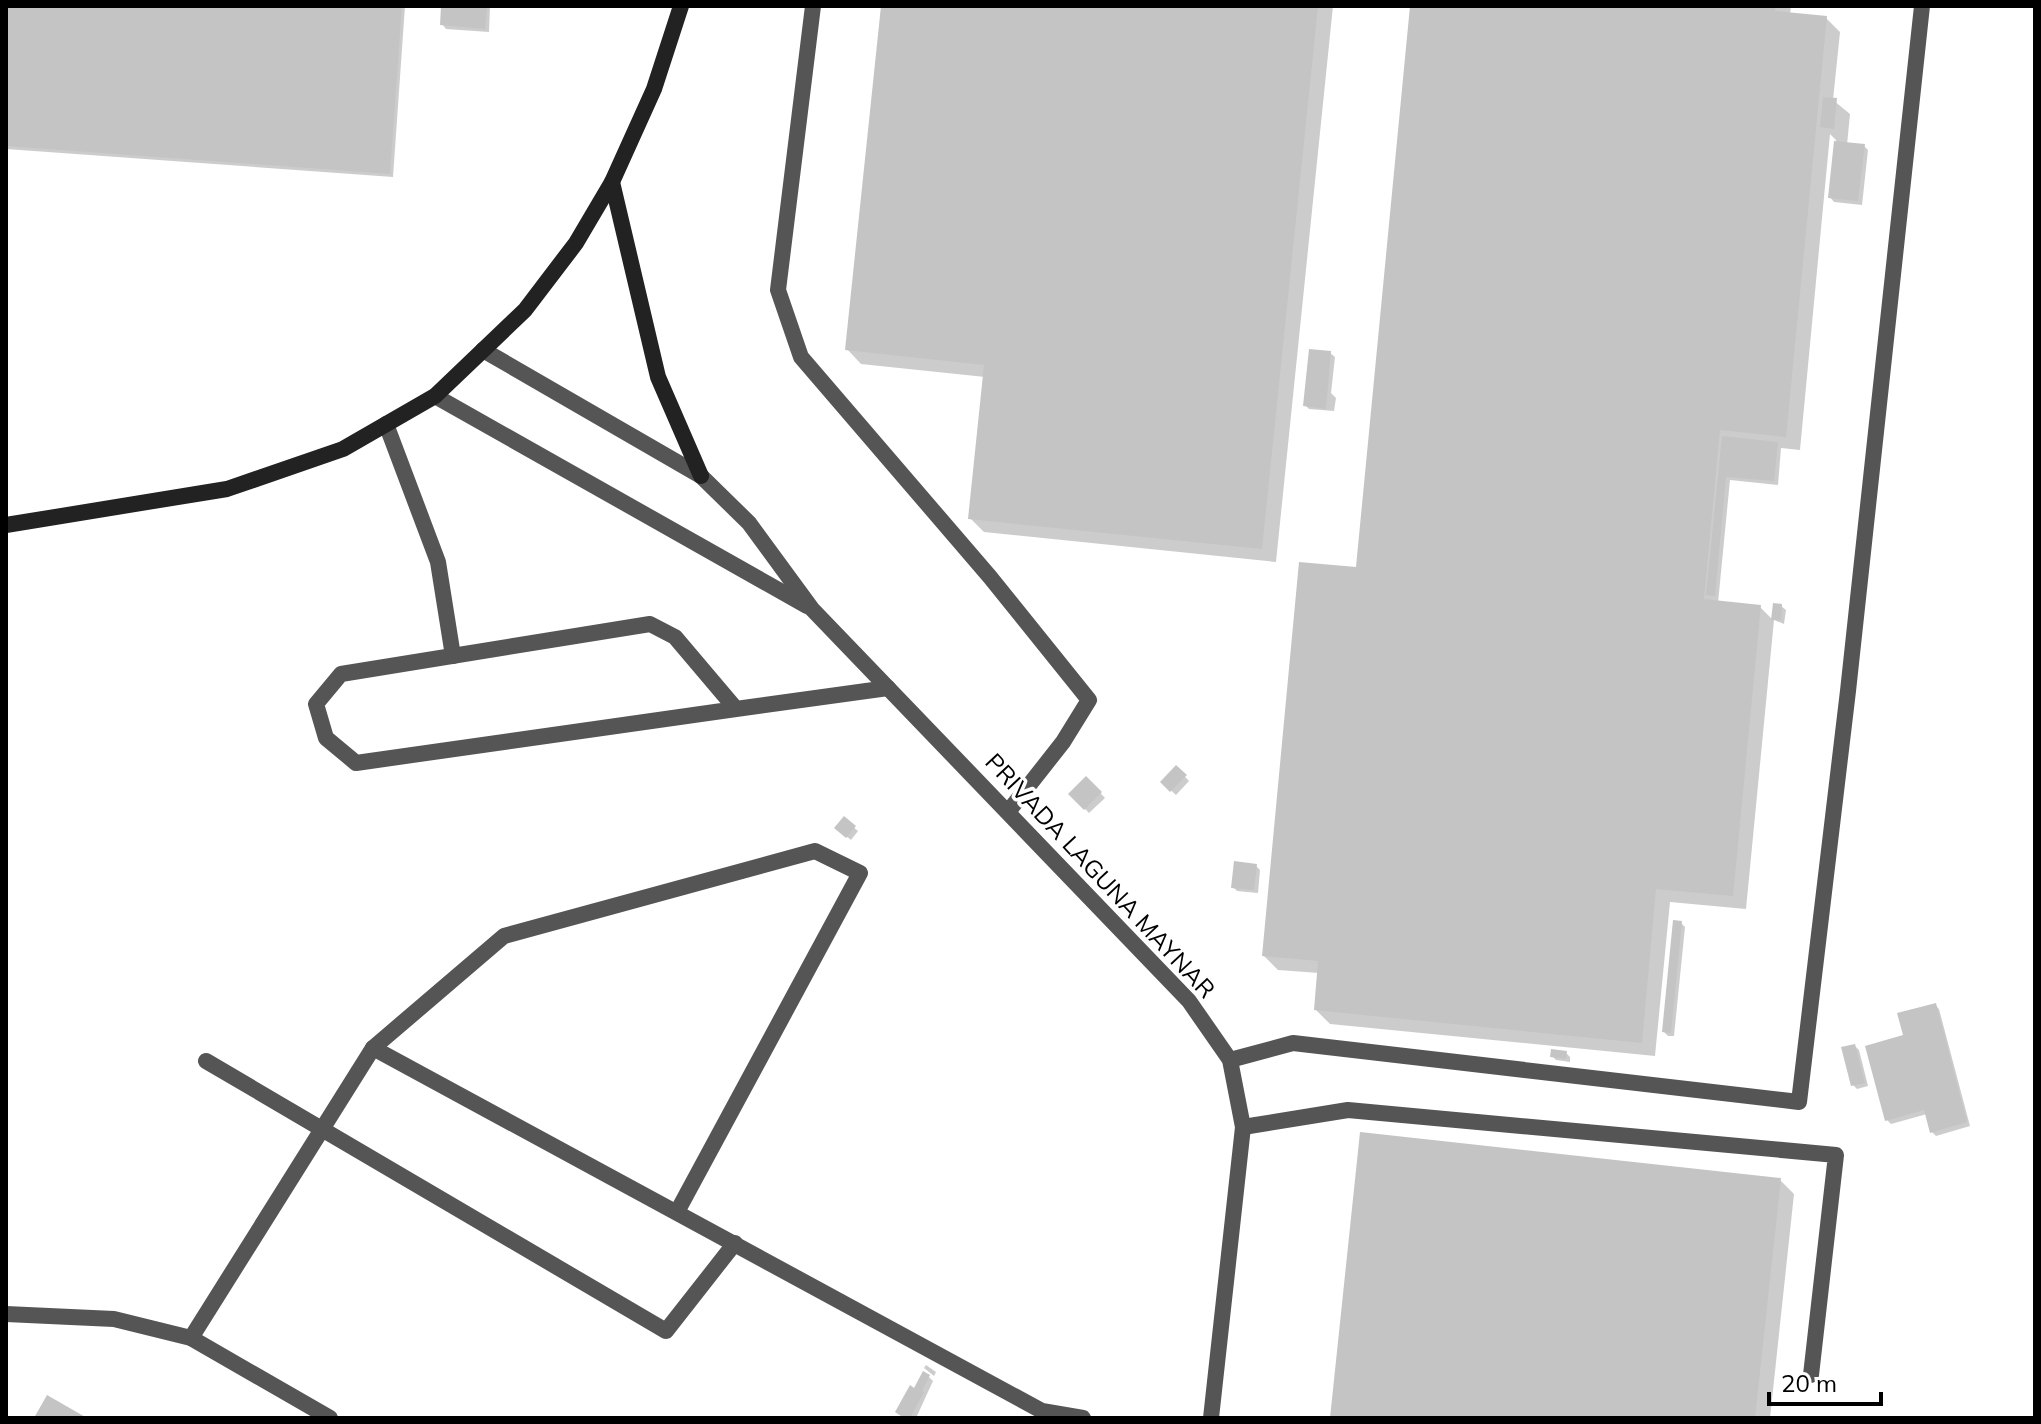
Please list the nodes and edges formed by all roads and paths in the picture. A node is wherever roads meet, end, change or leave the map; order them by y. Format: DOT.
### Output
graph roads {
  1 [pos="681,6"];
  2 [pos="813,6"];
  3 [pos="1922,6"];
  4 [pos="612,182"];
  5 [pos="483,350"];
  6 [pos="435,396"];
  7 [pos="386,424"];
  8 [pos="701,476"];
  9 [pos="6,525"];
  10 [pos="812,609"];
  11 [pos="453,656"];
  12 [pos="888,688"];
  13 [pos="736,709"];
  14 [pos="1008,812"];
  15 [pos="373,1048"];
  16 [pos="1230,1060"];
  17 [pos="206,1061"];
  18 [pos="1243,1127"];
  19 [pos="322,1129"];
  20 [pos="677,1212"];
  21 [pos="735,1243"];
  22 [pos="6,1314"];
  23 [pos="191,1338"];
  24 [pos="1811,1375"];
  25 [pos="330,1418"];
  26 [pos="1083,1418"];
  27 [pos="1211,1418"];
  1 -- 4 [label="main road"];
  2 -- 14 [label="lane"];
  3 -- 16 [label="lane"];
  4 -- 5 [label="main road"];
  4 -- 8 [label="main road"];
  5 -- 6 [label="main road"];
  5 -- 8 [label="lane, PRIVADA LAGUNA MAYNAR"];
  6 -- 7 [label="main road"];
  6 -- 10 [label="lane, PRIVADA LAGUNA MAYNAR"];
  7 -- 9 [label="main road"];
  7 -- 11 [label="lane"];
  8 -- 10 [label="lane, PRIVADA LAGUNA MAYNAR"];
  10 -- 12 [label="lane, PRIVADA LAGUNA MAYNAR"];
  11 -- 13 [label="lane"];
  11 -- 13 [label="lane"];
  12 -- 13 [label="lane"];
  12 -- 14 [label="lane, PRIVADA LAGUNA MAYNAR"];
  14 -- 16 [label="lane, PRIVADA LAGUNA MAYNAR"];
  15 -- 19 [label="lane"];
  15 -- 20 [label="lane"];
  15 -- 20 [label="lane"];
  16 -- 18 [label="lane, PRIVADA LAGUNA MAYNAR"];
  17 -- 19 [label="lane"];
  18 -- 24 [label="lane"];
  18 -- 27 [label="lane, PRIVADA LAGUNA MAYNAR"];
  19 -- 21 [label="lane"];
  19 -- 23 [label="lane"];
  20 -- 21 [label="lane"];
  21 -- 26 [label="lane"];
  22 -- 23 [label="lane"];
  23 -- 25 [label="lane"];
}
